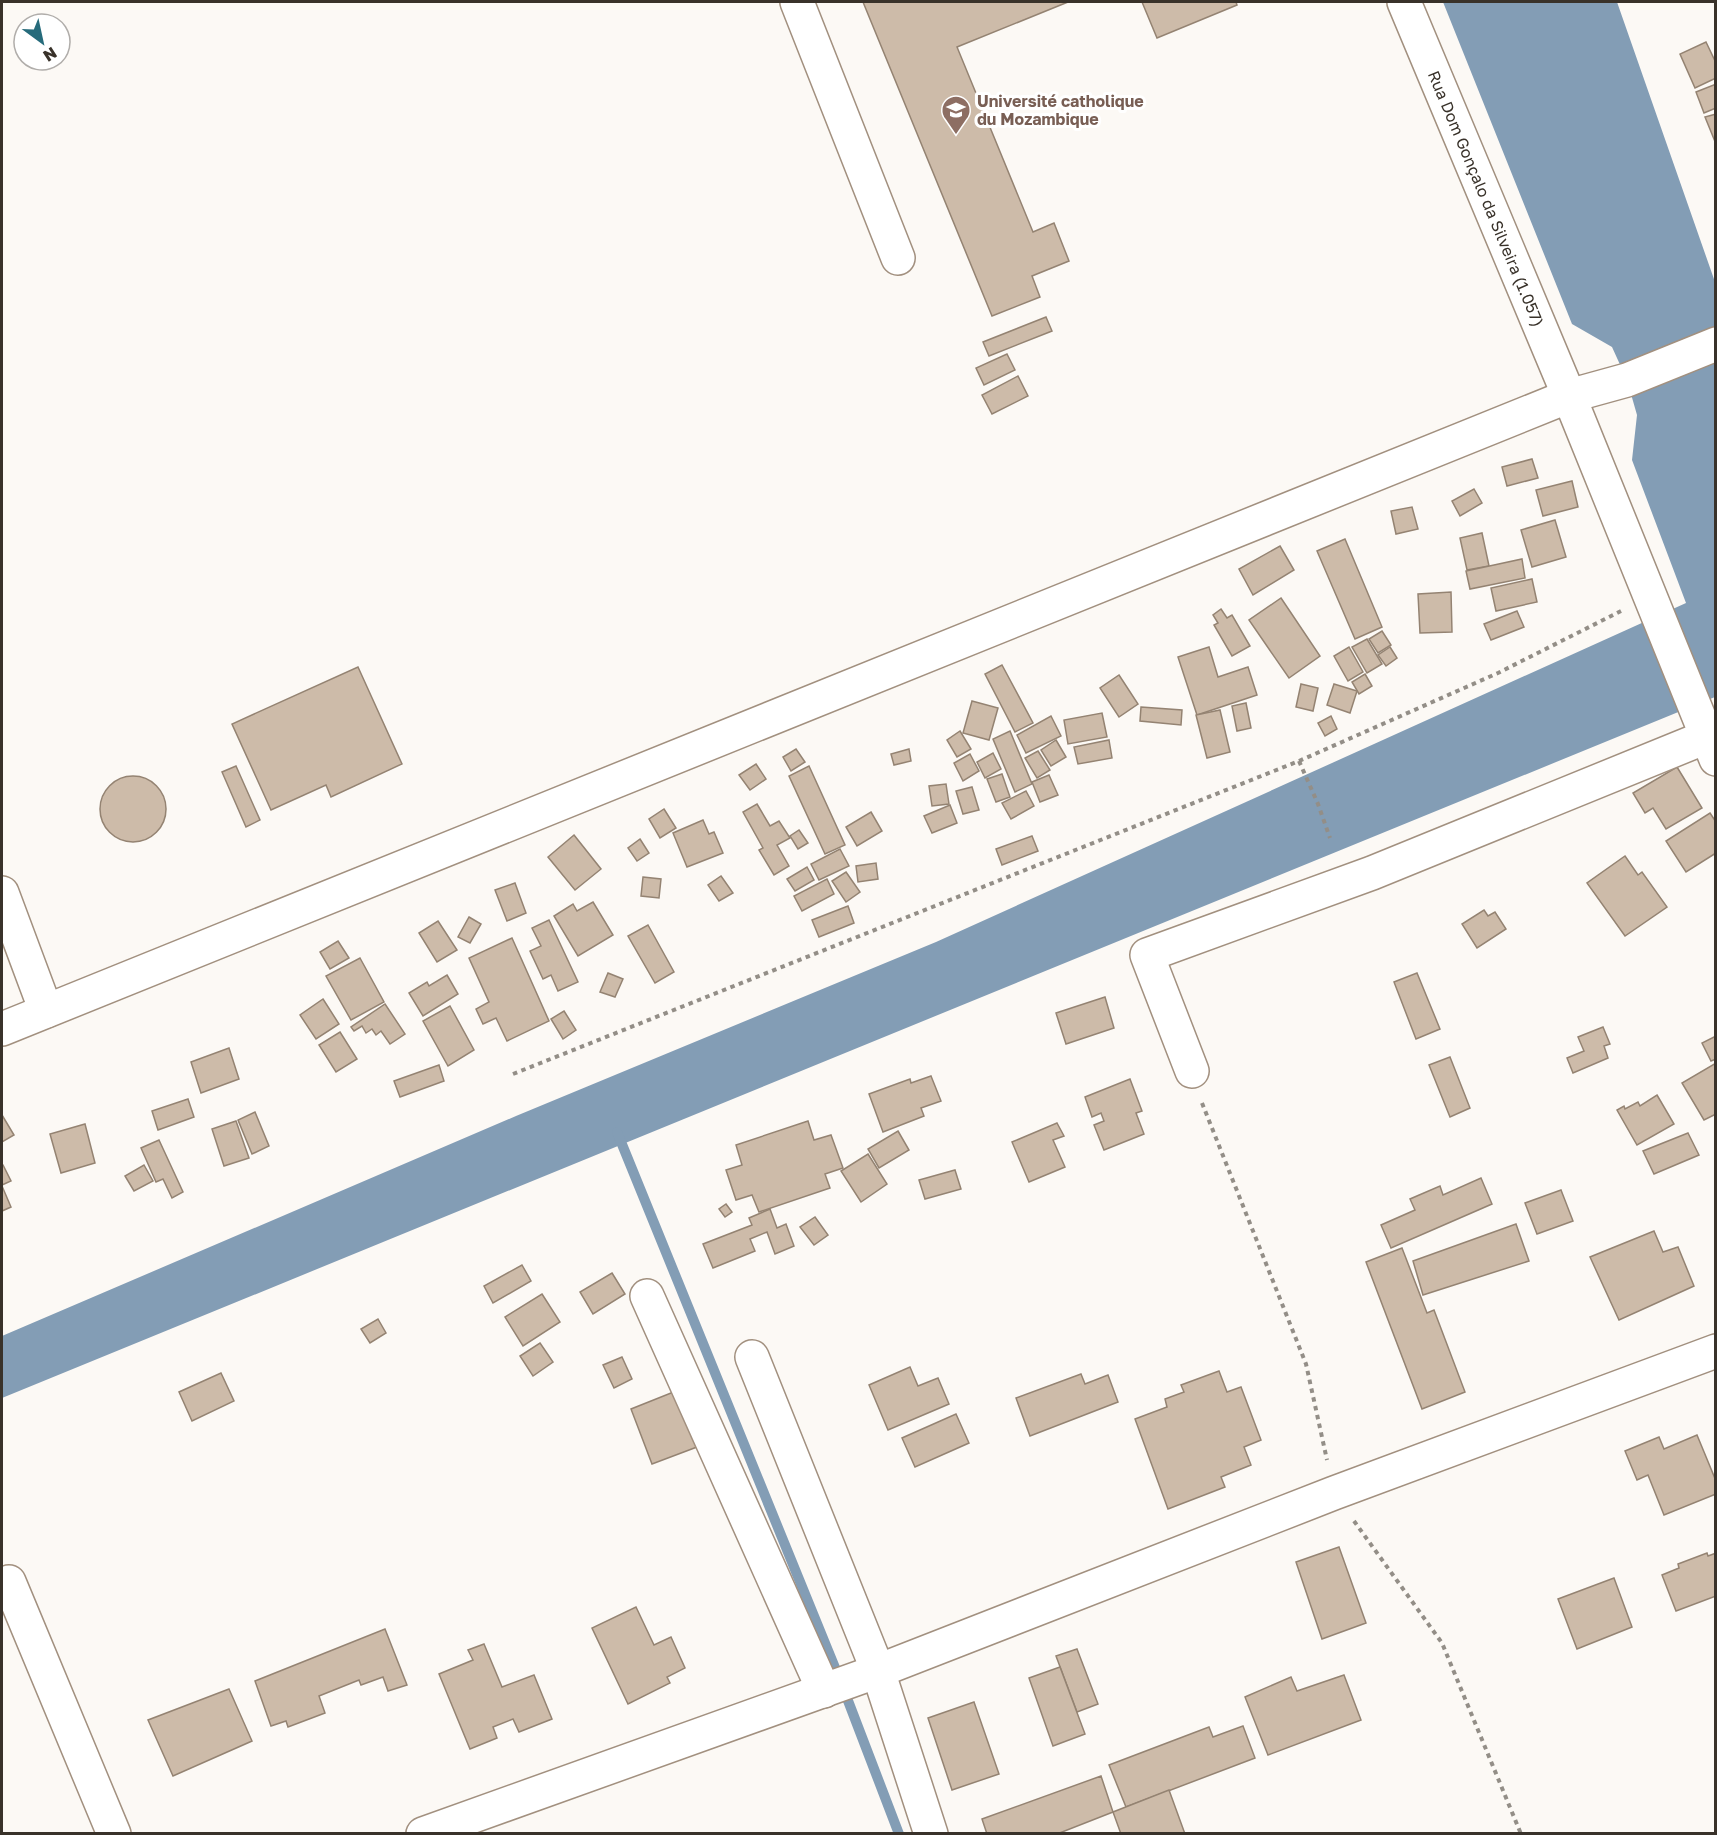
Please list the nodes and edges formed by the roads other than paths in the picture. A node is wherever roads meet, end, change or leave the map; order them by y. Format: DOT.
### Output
graph roads {
  1 [pos="797,2"];
  2 [pos="1404,2"];
  3 [pos="898,258"];
  4 [pos="1716,344"];
  5 [pos="1569,396"];
  6 [pos="1711,748"];
  7 [pos="2,894"];
  8 [pos="45,1011"];
  9 [pos="2,1029"];
  10 [pos="1192,1071"];
  11 [pos="647,1296"];
  12 [pos="1716,1351"];
  13 [pos="752,1357"];
  14 [pos="9,1582"];
  15 [pos="878,1671"];
  16 [pos="824,1691"];
  17 [pos="114,1833"];
  18 [pos="423,1833"];
  19 [pos="932,1833"];
  1 -- 3 [label="street"];
  2 -- 5 [label="street, Rua Dom Gonçalo da Silveira (1.057)"];
  4 -- 5 [label="street"];
  5 -- 6 [label="street, Rua Dom Gonçalo da Silveira (1.057)"];
  5 -- 8 [label="street"];
  6 -- 10 [label="street"];
  7 -- 8 [label="street"];
  8 -- 9 [label="street"];
  11 -- 16 [label="street"];
  12 -- 15 [label="street"];
  13 -- 15 [label="street"];
  14 -- 17 [label="street"];
  15 -- 16 [label="street"];
  15 -- 19 [label="street"];
  16 -- 18 [label="street"];
}
